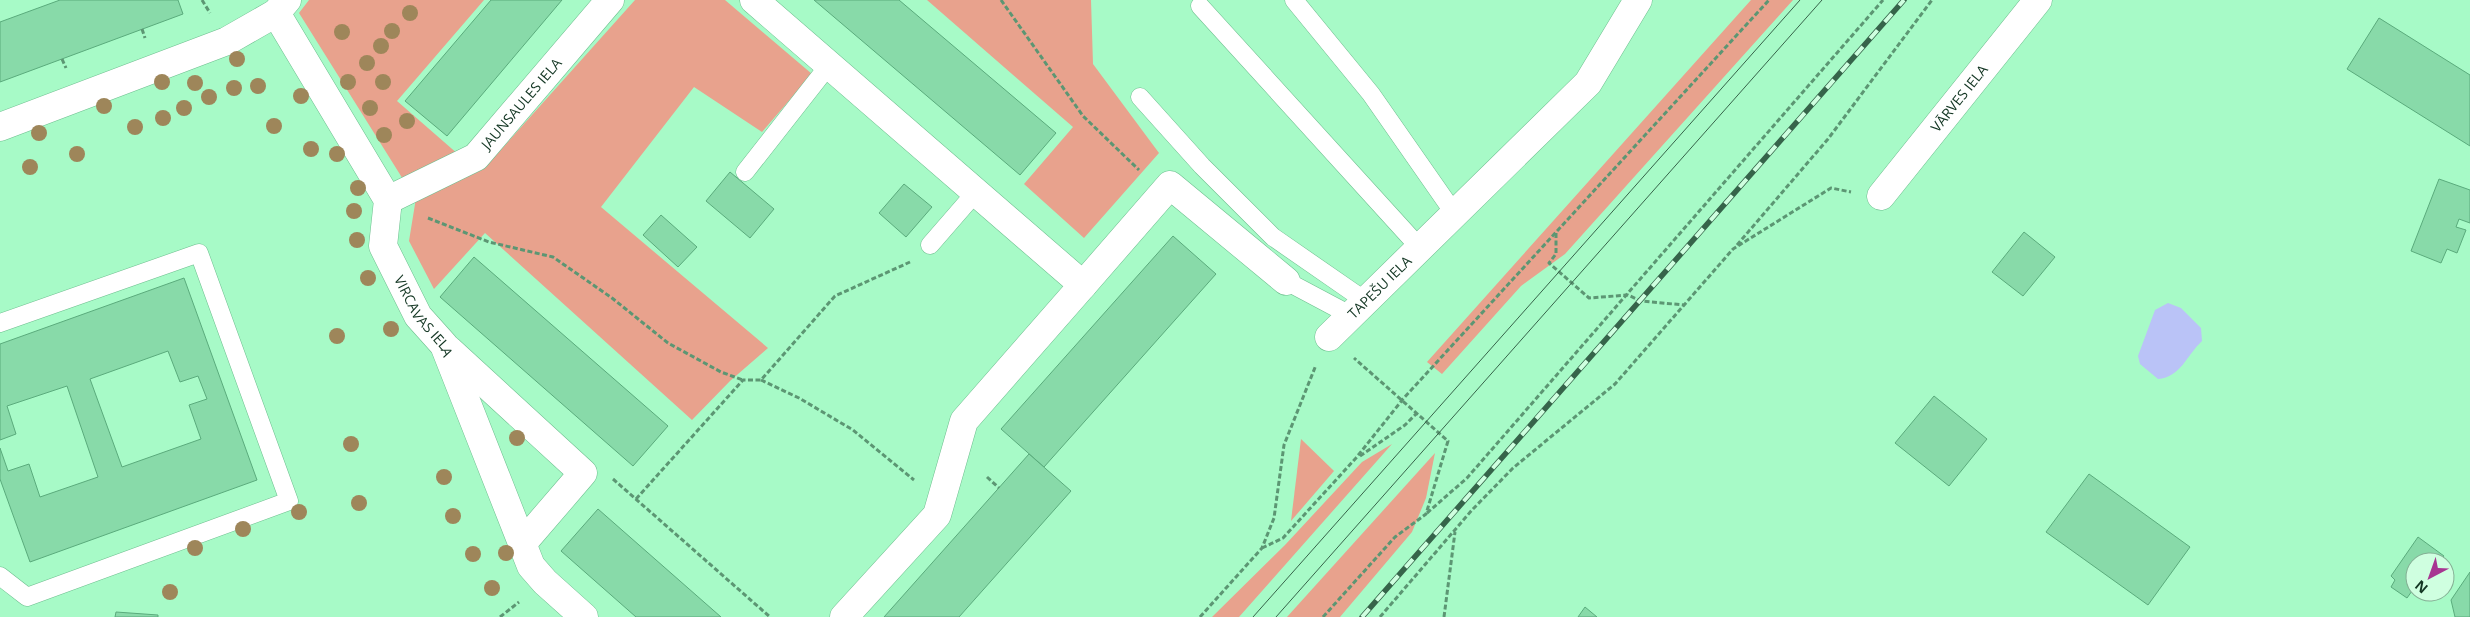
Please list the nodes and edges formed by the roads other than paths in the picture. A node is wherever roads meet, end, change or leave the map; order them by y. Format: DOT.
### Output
graph roads {
  1 [pos="610,0"];
  2 [pos="754,0"];
  3 [pos="1294,0"];
  4 [pos="1638,0"];
  5 [pos="2038,0"];
  6 [pos="281,6"];
  7 [pos="1200,6"];
  8 [pos="829,65"];
  9 [pos="1140,97"];
  10 [pos="0,127"];
  11 [pos="745,172"];
  12 [pos="976,192"];
  13 [pos="1881,196"];
  14 [pos="388,200"];
  15 [pos="1454,213"];
  16 [pos="930,245"];
  17 [pos="1419,247"];
  18 [pos="1286,282"];
  19 [pos="1084,285"];
  20 [pos="1357,307"];
  21 [pos="0,323"];
  22 [pos="1329,337"];
  23 [pos="444,345"];
  24 [pos="522,544"];
  25 [pos="0,576"];
  26 [pos="584,617"];
  27 [pos="844,617"];
  1 -- 14 [label="street, JAUNSAULES IELA"];
  2 -- 8 [label="street"];
  3 -- 15 [label="lane"];
  4 -- 15 [label="street, TAPEŠU IELA"];
  5 -- 13 [label="street, VĀRVES IELA"];
  6 -- 10 [label="street"];
  6 -- 14 [label="street"];
  7 -- 17 [label="lane"];
  8 -- 11 [label="lane"];
  8 -- 12 [label="street"];
  9 -- 20 [label="lane"];
  12 -- 16 [label="lane"];
  12 -- 19 [label="street"];
  14 -- 23 [label="street, VIRCAVAS IELA"];
  15 -- 17 [label="street, TAPEŠU IELA"];
  17 -- 20 [label="street, TAPEŠU IELA"];
  18 -- 19 [label="street"];
  18 -- 20 [label="lane"];
  19 -- 27 [label="street"];
  20 -- 22 [label="street, TAPEŠU IELA"];
  21 -- 25 [label="lane"];
  23 -- 24 [label="street, VIRCAVAS IELA"];
  23 -- 24 [label="street"];
  24 -- 26 [label="street, VIRCAVAS IELA"];
}
